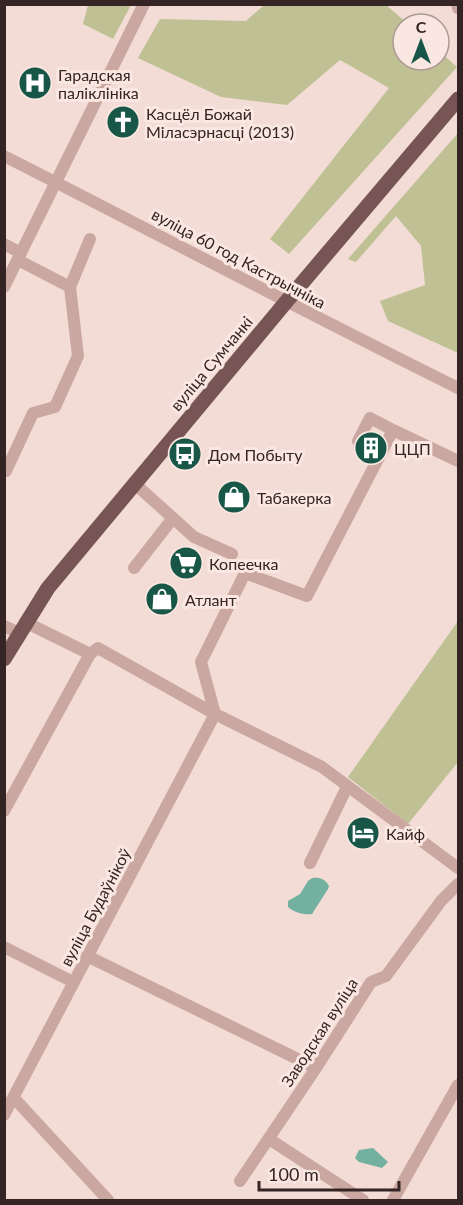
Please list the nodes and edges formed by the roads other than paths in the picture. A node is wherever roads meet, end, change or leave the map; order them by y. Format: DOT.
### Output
graph roads {
  1 [pos="144,4"];
  2 [pos="459,99"];
  3 [pos="4,156"];
  4 [pos="56,182"];
  5 [pos="90,239"];
  6 [pos="4,244"];
  7 [pos="19,256"];
  8 [pos="4,287"];
  9 [pos="70,287"];
  10 [pos="286,302"];
  11 [pos="459,388"];
  12 [pos="393,430"];
  13 [pos="358,441"];
  14 [pos="459,461"];
  15 [pos="6,471"];
  16 [pos="134,483"];
  17 [pos="173,518"];
  18 [pos="232,554"];
  19 [pos="134,568"];
  20 [pos="4,626"];
  21 [pos="22,628"];
  22 [pos="90,654"];
  23 [pos="4,659"];
  24 [pos="215,714"];
  25 [pos="347,787"];
  26 [pos="4,811"];
  27 [pos="310,863"];
  28 [pos="459,868"];
  29 [pos="459,884"];
  30 [pos="4,947"];
  31 [pos="87,957"];
  32 [pos="74,982"];
  33 [pos="316,1068"];
  34 [pos="459,1085"];
  35 [pos="14,1098"];
  36 [pos="4,1115"];
  37 [pos="269,1138"];
  38 [pos="240,1181"];
  39 [pos="108,1200"];
  40 [pos="363,1200"];
  41 [pos="393,1200"];
  1 -- 4 [label="street"];
  2 -- 10 [label="main road, вуліца Сумчанкі"];
  3 -- 4 [label="street, вуліца 60 год Кастрычніка"];
  4 -- 7 [label="street"];
  4 -- 10 [label="street, вуліца 60 год Кастрычніка"];
  5 -- 9 [label="street"];
  6 -- 7 [label="street"];
  7 -- 8 [label="street"];
  7 -- 9 [label="street"];
  9 -- 15 [label="street"];
  10 -- 11 [label="street, вуліца 60 год Кастрычніка"];
  10 -- 16 [label="main road, вуліца Сумчанкі"];
  12 -- 13 [label="street"];
  12 -- 14 [label="street"];
  12 -- 24 [label="street"];
  16 -- 17 [label="street"];
  16 -- 21 [label="main road, вуліца Сумчанкі"];
  17 -- 18 [label="street"];
  17 -- 19 [label="street"];
  20 -- 21 [label="street"];
  21 -- 22 [label="street"];
  21 -- 23 [label="main road, вуліца Сумчанкі"];
  22 -- 24 [label="street"];
  22 -- 26 [label="street"];
  24 -- 25 [label="street"];
  24 -- 31 [label="street, вуліца Будаўнікоў"];
  25 -- 27 [label="street"];
  25 -- 28 [label="street"];
  29 -- 33 [label="street, Заводская вуліца"];
  30 -- 32 [label="street"];
  31 -- 32 [label="street, вуліца Будаўнікоў"];
  31 -- 33 [label="street"];
  32 -- 35 [label="street, вуліца Будаўнікоў"];
  33 -- 37 [label="street, Заводская вуліца"];
  34 -- 41 [label="street"];
  35 -- 36 [label="street, вуліца Будаўнікоў"];
  35 -- 39 [label="street"];
  37 -- 38 [label="street, Заводская вуліца"];
  37 -- 40 [label="street"];
}
